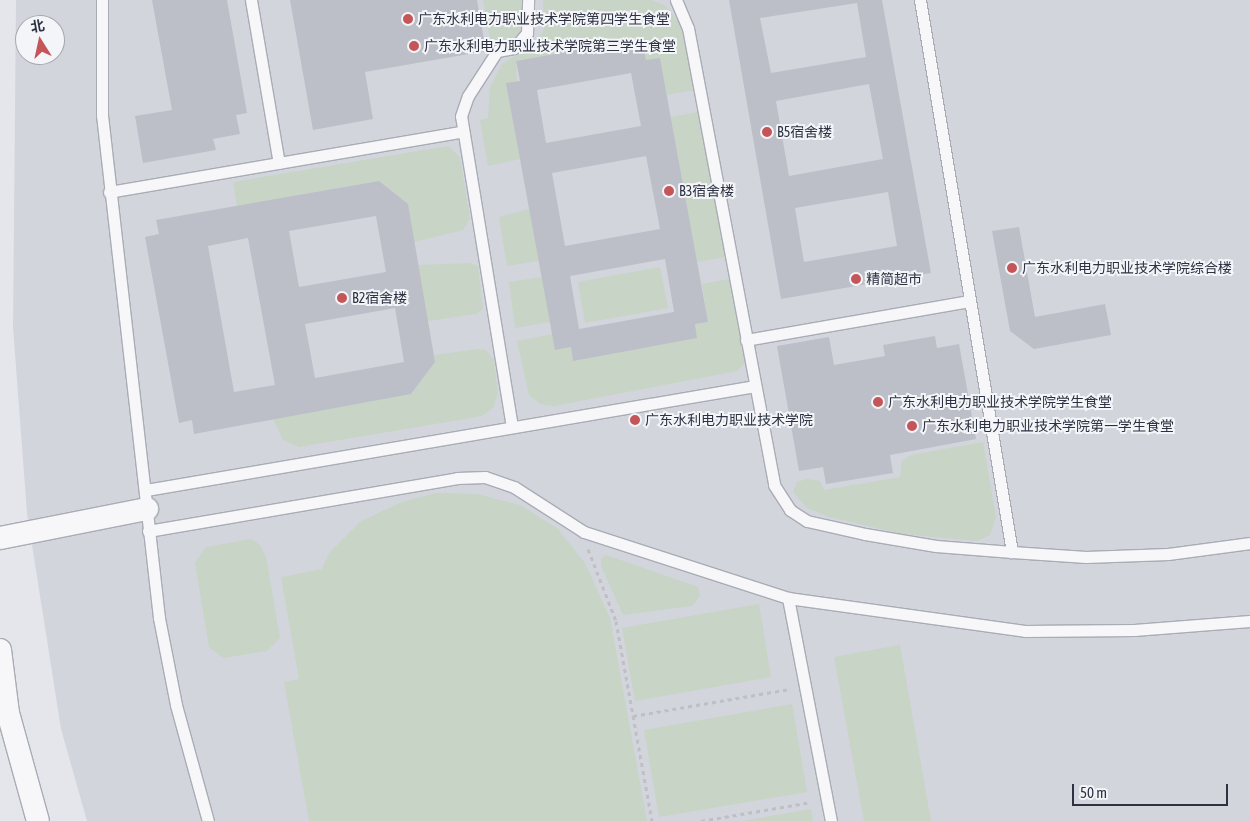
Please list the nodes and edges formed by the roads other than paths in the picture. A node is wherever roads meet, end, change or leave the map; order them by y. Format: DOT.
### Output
graph roads {
  1 [pos="102,0"];
  2 [pos="251,0"];
  3 [pos="528,0"];
  4 [pos="676,0"];
  5 [pos="920,0"];
  6 [pos="461,132"];
  7 [pos="279,164"];
  8 [pos="110,192"];
  9 [pos="970,301"];
  10 [pos="746,340"];
  11 [pos="755,386"];
  12 [pos="512,427"];
  13 [pos="147,510"];
  14 [pos="0,538"];
  15 [pos="1250,543"];
  16 [pos="1012,552"];
  17 [pos="788,598"];
  18 [pos="1250,621"];
  19 [pos="0,650"];
  20 [pos="38,821"];
  21 [pos="208,821"];
  22 [pos="831,821"];
  1 -- 8 [label="lane"];
  2 -- 7 [label="lane"];
  3 -- 6 [label="lane"];
  4 -- 10 [label="lane"];
  5 -- 9 [label="lane"];
  6 -- 7 [label="lane"];
  6 -- 12 [label="lane"];
  7 -- 8 [label="lane"];
  8 -- 13 [label="lane"];
  9 -- 10 [label="lane"];
  9 -- 16 [label="lane"];
  10 -- 11 [label="lane"];
  11 -- 12 [label="lane"];
  11 -- 16 [label="lane"];
  12 -- 13 [label="lane"];
  13 -- 14 [label="street"];
  13 -- 17 [label="lane"];
  13 -- 21 [label="lane"];
  15 -- 16 [label="lane"];
  17 -- 18 [label="lane"];
  17 -- 22 [label="lane"];
  19 -- 20 [label="street"];
}
